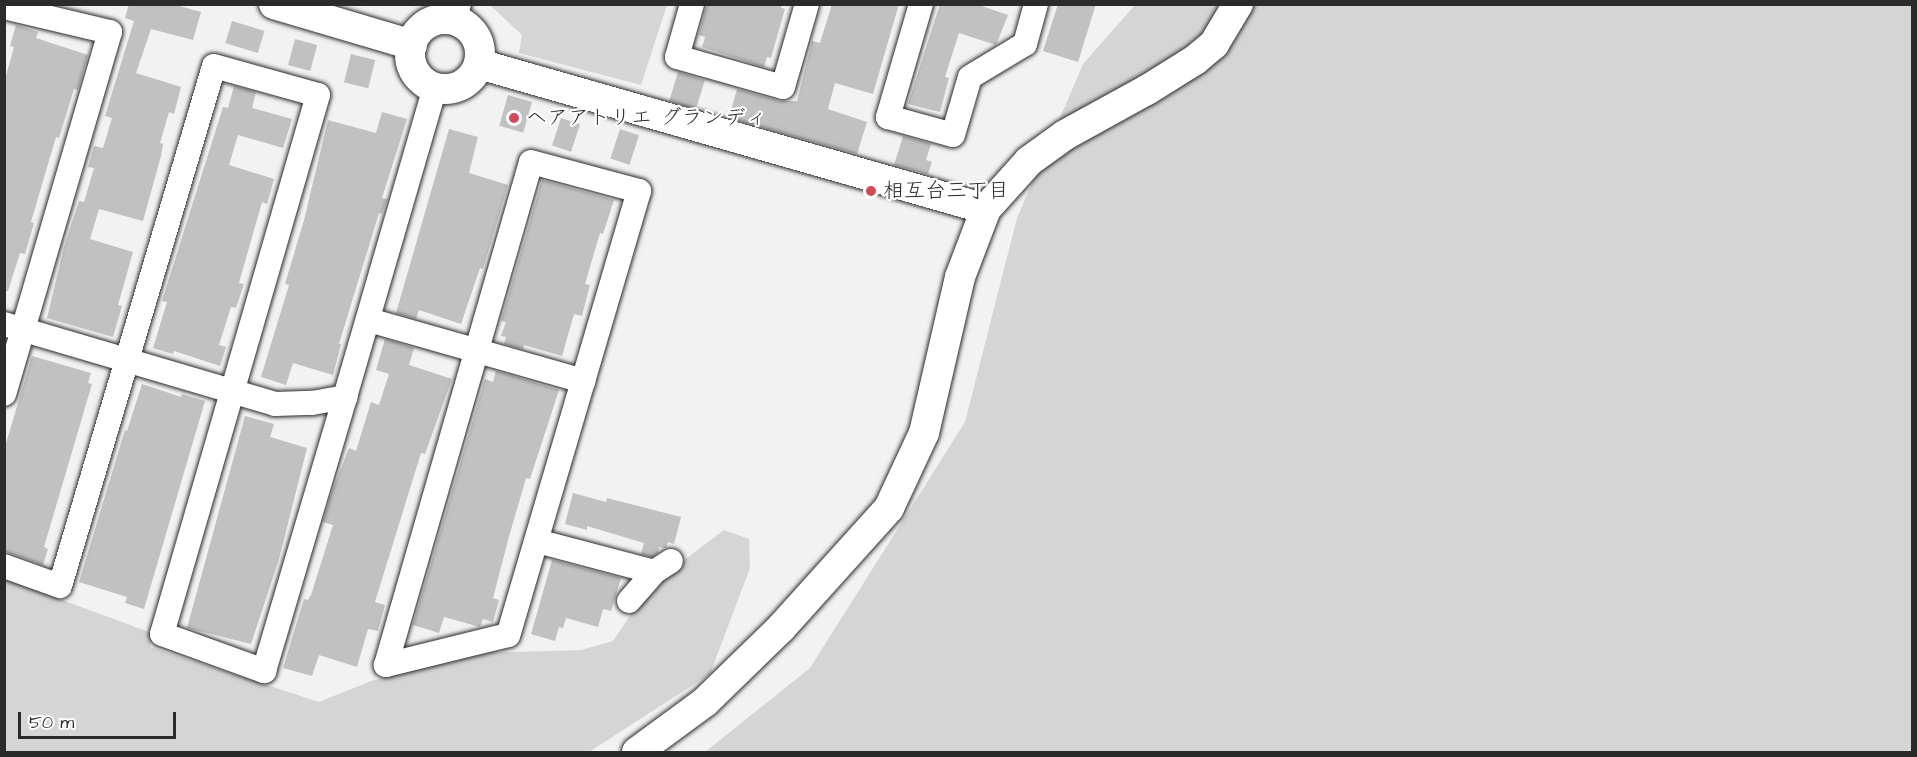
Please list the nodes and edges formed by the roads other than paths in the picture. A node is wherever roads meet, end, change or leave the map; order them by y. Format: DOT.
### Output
graph roads {
  1 [pos="274,4"];
  2 [pos="692,4"];
  3 [pos="807,4"];
  4 [pos="921,4"];
  5 [pos="1036,4"];
  6 [pos="1238,4"];
  7 [pos="4,7"];
  8 [pos="457,12"];
  9 [pos="412,45"];
  10 [pos="479,64"];
  11 [pos="435,87"];
  12 [pos="986,209"];
  13 [pos="369,320"];
  14 [pos="14,327"];
  15 [pos="476,349"];
  16 [pos="128,361"];
  17 [pos="583,381"];
  18 [pos="234,390"];
  19 [pos="4,394"];
  20 [pos="345,397"];
  21 [pos="537,541"];
  22 [pos="4,566"];
  23 [pos="629,601"];
  24 [pos="638,753"];
  1 -- 9 [label="street"];
  2 -- 3 [label="street"];
  4 -- 5 [label="street"];
  6 -- 12 [label="street"];
  7 -- 14 [label="street"];
  8 -- 9 [label="street"];
  8 -- 10 [label="street"];
  9 -- 11 [label="street"];
  10 -- 11 [label="street"];
  10 -- 12 [label="street"];
  11 -- 13 [label="street"];
  12 -- 24 [label="street"];
  13 -- 15 [label="street"];
  13 -- 20 [label="street"];
  14 -- 16 [label="street"];
  14 -- 19 [label="street"];
  15 -- 17 [label="street"];
  15 -- 17 [label="street"];
  15 -- 21 [label="street"];
  16 -- 18 [label="street"];
  16 -- 18 [label="street"];
  16 -- 22 [label="street"];
  17 -- 21 [label="street"];
  18 -- 20 [label="street"];
  18 -- 20 [label="street"];
  21 -- 23 [label="street"];
}
